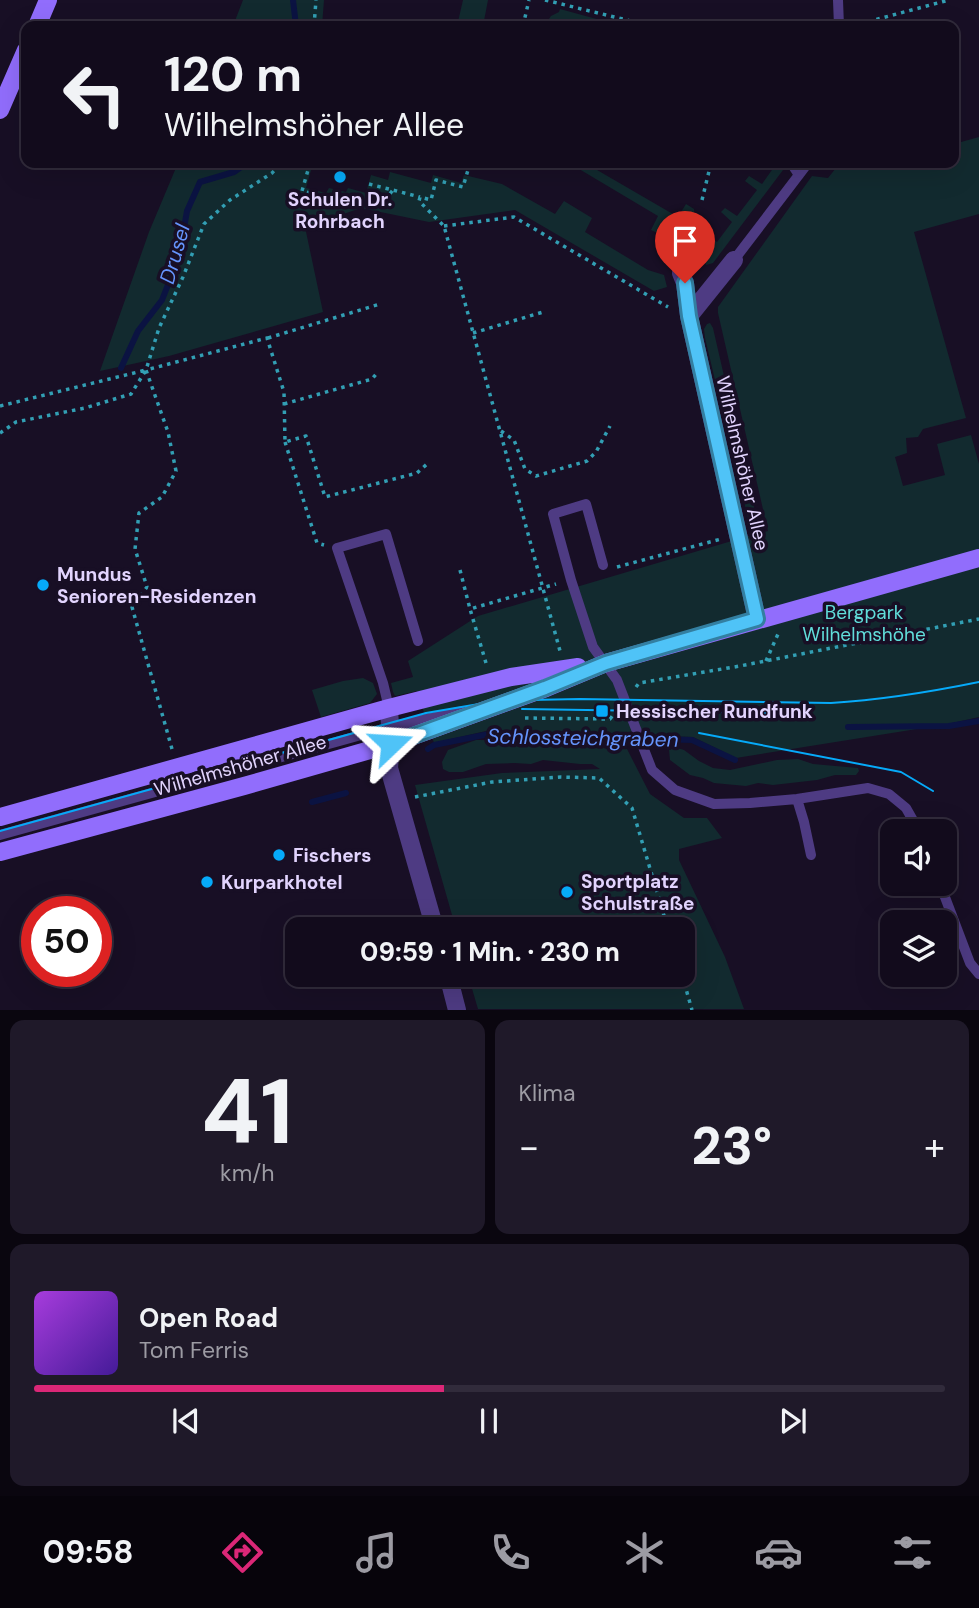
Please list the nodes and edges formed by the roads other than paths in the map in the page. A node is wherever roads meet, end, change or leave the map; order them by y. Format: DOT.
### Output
graph roads {
  1 [pos="48,0"];
  2 [pos="838,0"];
  3 [pos="39,21"];
  4 [pos="839,21"];
  5 [pos="21,62"];
  6 [pos="0,110"];
  7 [pos="794,168"];
  8 [pos="804,168"];
  9 [pos="799,175"];
  10 [pos="734,260"];
  11 [pos="681,273"];
  12 [pos="689,316"];
  13 [pos="979,558"];
  14 [pos="603,565"];
  15 [pos="757,619"];
  16 [pos="418,641"];
  17 [pos="606,663"];
  18 [pos="389,708"];
  19 [pos="390,735"];
  20 [pos="797,799"];
  21 [pos="0,817"];
  22 [pos="912,819"];
  23 [pos="0,835"];
  24 [pos="0,852"];
  25 [pos="811,855"];
  26 [pos="944,896"];
  27 [pos="432,917"];
  28 [pos="979,974"];
  29 [pos="451,987"];
  30 [pos="457,1010"];
  1 -- 3 [label="main road"];
  2 -- 4 [label="lane"];
  5 -- 6 [label="main road"];
  7 -- 9 [label="lane"];
  8 -- 9 [label="lane"];
  9 -- 10 [label="lane"];
  10 -- 12 [label="street"];
  11 -- 12 [label="street, Wilhelmshöher Allee"];
  12 -- 15 [label="street, Wilhelmshöher Allee"];
  13 -- 15 [label="main road, Wilhelmshöher Allee"];
  14 -- 17 [label="lane"];
  15 -- 17 [label="main road, Wilhelmshöher Allee"];
  16 -- 18 [label="lane"];
  17 -- 18 [label="main road, Wilhelmshöher Allee"];
  17 -- 19 [label="main road, Wilhelmshöher Allee"];
  17 -- 20 [label="lane"];
  18 -- 19 [label="street"];
  18 -- 21 [label="main road, Wilhelmshöher Allee"];
  19 -- 23 [label="lane"];
  19 -- 24 [label="main road, Wilhelmshöher Allee"];
  19 -- 27 [label="street"];
  20 -- 22 [label="lane"];
  20 -- 25 [label="lane"];
  26 -- 28 [label="lane"];
  29 -- 30 [label="street"];
}
